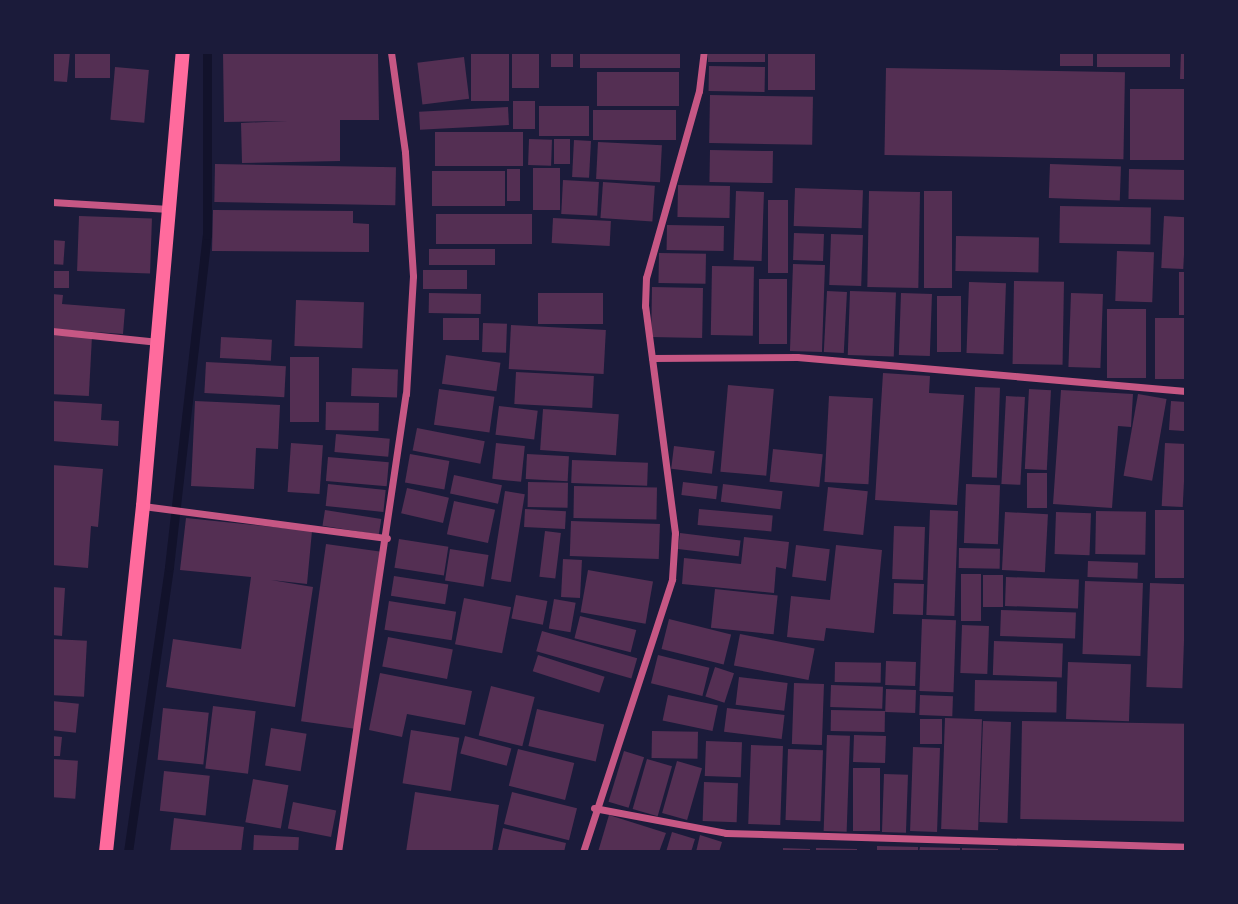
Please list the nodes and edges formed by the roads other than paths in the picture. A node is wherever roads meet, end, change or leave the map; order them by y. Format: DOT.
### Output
graph roads {
  1 [pos="183,52"];
  2 [pos="391,52"];
  3 [pos="704,52"];
  4 [pos="52,202"];
  5 [pos="169,209"];
  6 [pos="52,331"];
  7 [pos="158,342"];
  8 [pos="652,358"];
  9 [pos="1185,391"];
  10 [pos="143,506"];
  11 [pos="387,538"];
  12 [pos="594,808"];
  13 [pos="1185,847"];
  14 [pos="106,852"];
  15 [pos="338,852"];
  16 [pos="583,852"];
  1 -- 5 [label="main road"];
  2 -- 11 [label="street"];
  3 -- 8 [label="street"];
  4 -- 5 [label="street"];
  5 -- 7 [label="main road"];
  6 -- 7 [label="street"];
  7 -- 10 [label="main road"];
  8 -- 9 [label="street"];
  8 -- 12 [label="street"];
  10 -- 11 [label="street"];
  10 -- 14 [label="main road"];
  11 -- 15 [label="street"];
  12 -- 13 [label="street"];
  12 -- 16 [label="street"];
}
